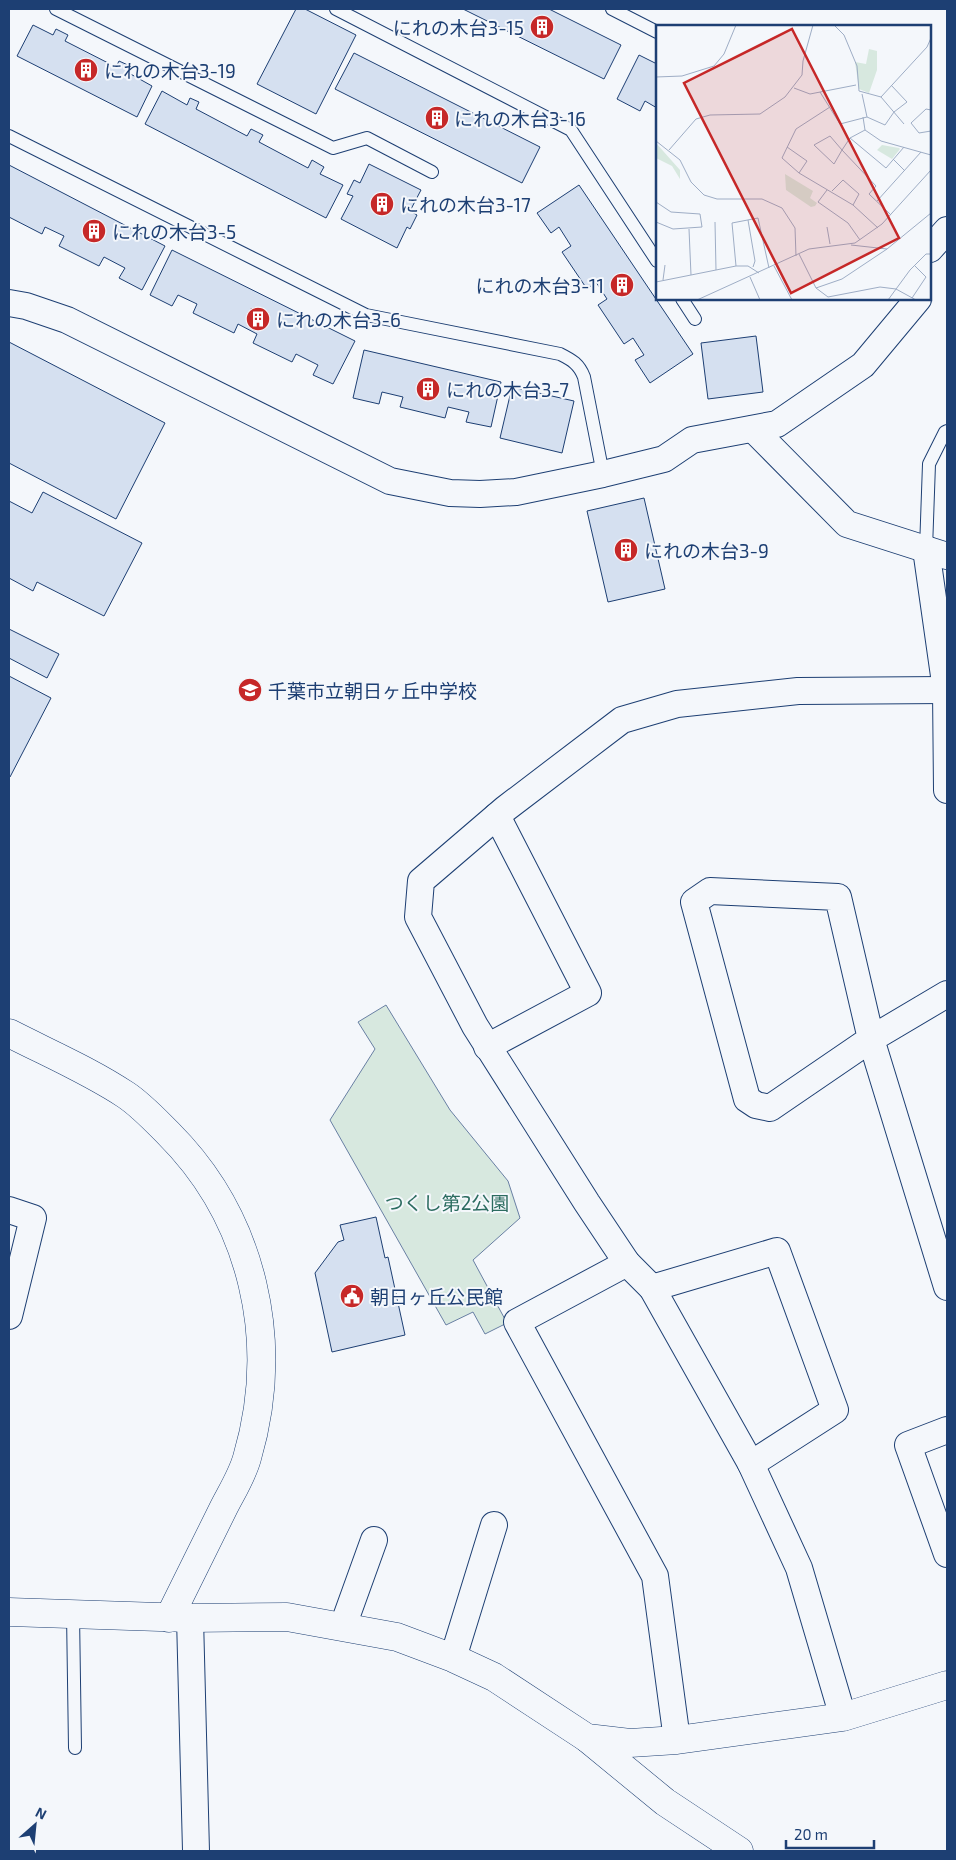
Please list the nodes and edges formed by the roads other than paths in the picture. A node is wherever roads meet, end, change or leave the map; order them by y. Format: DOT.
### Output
graph roads {
  1 [pos="56,9"];
  2 [pos="336,9"];
  3 [pos="612,9"];
  4 [pos="656,31"];
  5 [pos="9,136"];
  6 [pos="432,172"];
  7 [pos="947,230"];
  8 [pos="931,247"];
  9 [pos="656,260"];
  10 [pos="683,300"];
  11 [pos="917,300"];
  12 [pos="9,303"];
  13 [pos="695,319"];
  14 [pos="754,429"];
  15 [pos="947,431"];
  16 [pos="603,474"];
  17 [pos="937,553"];
  18 [pos="946,690"];
  19 [pos="947,790"];
  20 [pos="497,816"];
  21 [pos="947,994"];
  22 [pos="9,1033"];
  23 [pos="871,1039"];
  24 [pos="487,1047"];
  25 [pos="9,1210"];
  26 [pos="627,1264"];
  27 [pos="947,1287"];
  28 [pos="652,1288"];
  29 [pos="9,1316"];
  30 [pos="947,1430"];
  31 [pos="750,1464"];
  32 [pos="942,1521"];
  33 [pos="494,1525"];
  34 [pos="374,1540"];
  35 [pos="947,1554"];
  36 [pos="9,1612"];
  37 [pos="73,1614"];
  38 [pos="180,1618"];
  39 [pos="342,1626"];
  40 [pos="453,1658"];
  41 [pos="947,1685"];
  42 [pos="843,1717"];
  43 [pos="587,1738"];
  44 [pos="677,1740"];
  45 [pos="76,1748"];
  46 [pos="196,1851"];
  47 [pos="739,1851"];
  1 -- 6 [label="lane"];
  2 -- 9 [label="lane"];
  3 -- 4 [label="lane"];
  5 -- 16 [label="lane"];
  7 -- 8 [label="street"];
  10 -- 13 [label="lane"];
  11 -- 14 [label="street"];
  12 -- 16 [label="street"];
  14 -- 16 [label="street"];
  14 -- 17 [label="street"];
  15 -- 17 [label="lane"];
  17 -- 18 [label="street"];
  18 -- 19 [label="street"];
  18 -- 20 [label="street"];
  20 -- 24 [label="street"];
  20 -- 24 [label="street"];
  21 -- 23 [label="street"];
  22 -- 38 [label="street"];
  23 -- 23 [label="street"];
  23 -- 27 [label="street"];
  24 -- 26 [label="street"];
  25 -- 29 [label="street"];
  26 -- 28 [label="street"];
  26 -- 44 [label="street"];
  28 -- 31 [label="street"];
  28 -- 31 [label="street"];
  30 -- 32 [label="street"];
  31 -- 42 [label="street"];
  32 -- 35 [label="street"];
  33 -- 40 [label="street"];
  34 -- 39 [label="street"];
  36 -- 37 [label="street"];
  37 -- 38 [label="street"];
  37 -- 45 [label="lane"];
  38 -- 39 [label="street"];
  38 -- 46 [label="street"];
  39 -- 40 [label="street"];
  40 -- 43 [label="street"];
  41 -- 42 [label="street"];
  42 -- 44 [label="street"];
  43 -- 44 [label="street"];
  43 -- 47 [label="street"];
}
